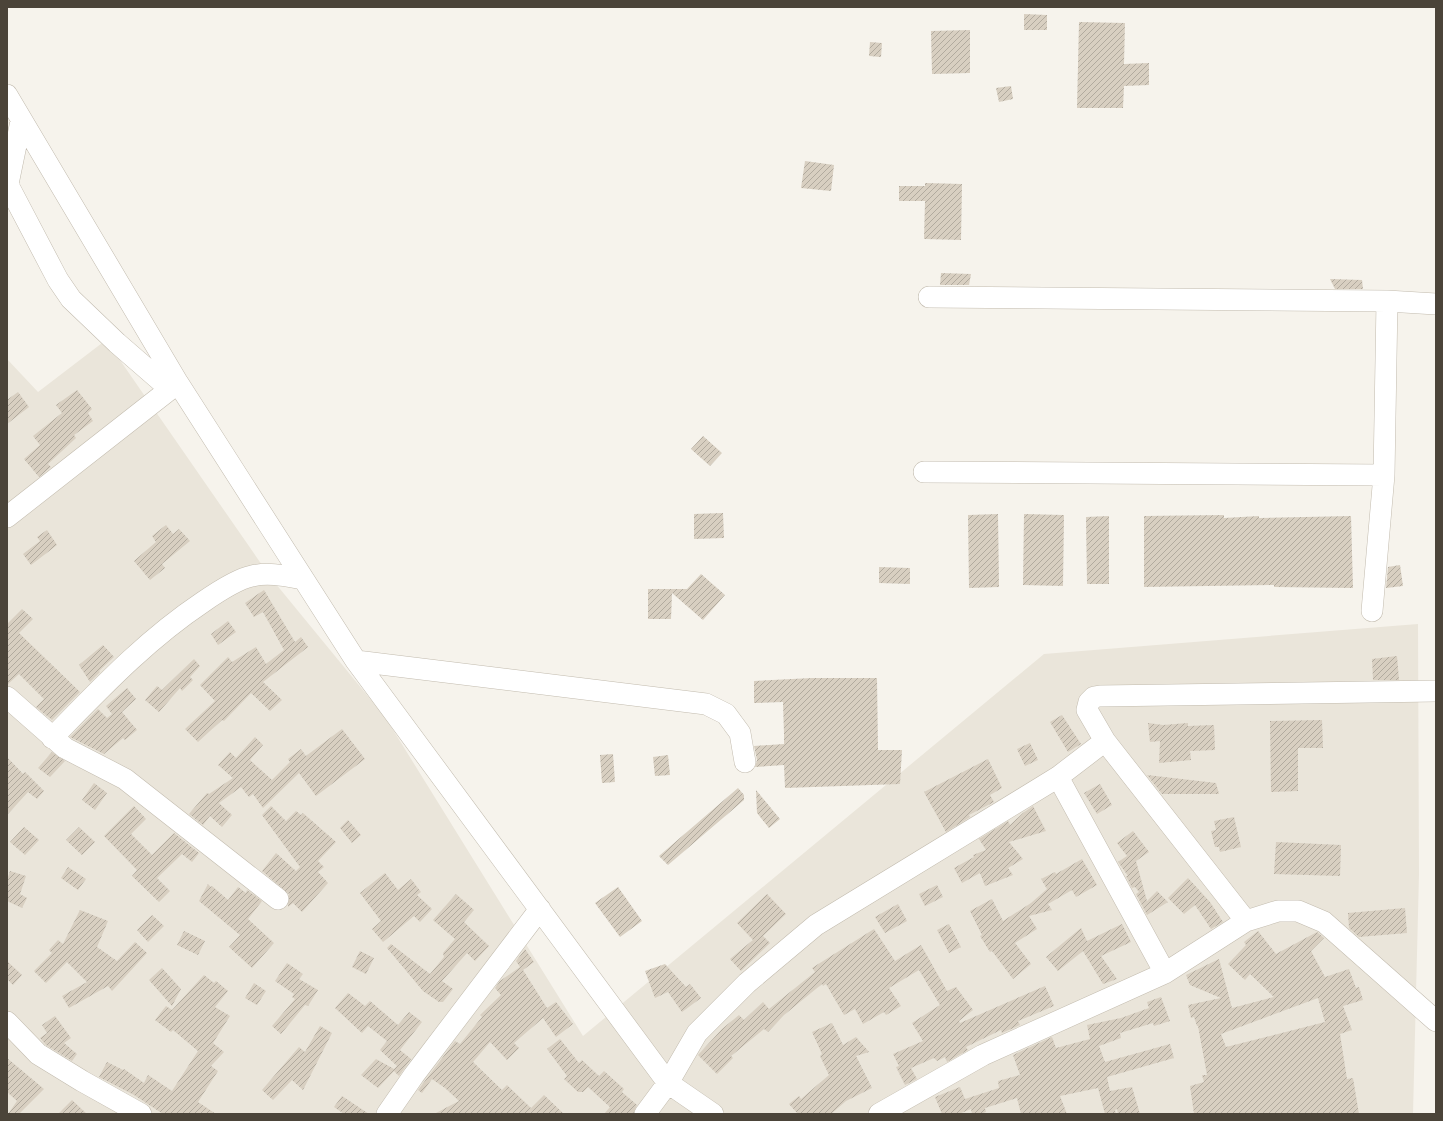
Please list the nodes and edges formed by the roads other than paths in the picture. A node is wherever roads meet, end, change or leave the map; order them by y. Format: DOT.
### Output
graph roads {
  1 [pos="7,95"];
  2 [pos="14,126"];
  3 [pos="8,183"];
  4 [pos="929,297"];
  5 [pos="1387,301"];
  6 [pos="1436,304"];
  7 [pos="174,386"];
  8 [pos="924,472"];
  9 [pos="1384,475"];
  10 [pos="7,517"];
  11 [pos="303,579"];
  12 [pos="1372,611"];
  13 [pos="356,661"];
  14 [pos="1436,691"];
  15 [pos="7,697"];
  16 [pos="52,738"];
  17 [pos="1105,740"];
  18 [pos="745,762"];
  19 [pos="1058,777"];
  20 [pos="278,898"];
  21 [pos="540,909"];
  22 [pos="1246,921"];
  23 [pos="1165,973"];
  24 [pos="1436,1021"];
  25 [pos="7,1022"];
  26 [pos="668,1083"];
  27 [pos="141,1114"];
  28 [pos="387,1114"];
  29 [pos="645,1114"];
  30 [pos="713,1114"];
  31 [pos="879,1114"];
  1 -- 2 [label="street"];
  2 -- 3 [label="street"];
  2 -- 7 [label="street"];
  3 -- 7 [label="street"];
  4 -- 5 [label="street"];
  5 -- 6 [label="street"];
  5 -- 9 [label="street"];
  7 -- 10 [label="street"];
  7 -- 11 [label="street"];
  8 -- 9 [label="street"];
  9 -- 12 [label="street"];
  11 -- 13 [label="street"];
  11 -- 16 [label="street"];
  13 -- 18 [label="street"];
  13 -- 21 [label="street"];
  14 -- 17 [label="street"];
  15 -- 16 [label="street"];
  16 -- 20 [label="street"];
  17 -- 19 [label="street"];
  17 -- 22 [label="street"];
  19 -- 23 [label="street"];
  19 -- 26 [label="street"];
  21 -- 26 [label="street"];
  21 -- 28 [label="street"];
  22 -- 23 [label="street"];
  22 -- 24 [label="street"];
  23 -- 31 [label="street"];
  25 -- 27 [label="street"];
  26 -- 29 [label="street"];
  26 -- 30 [label="street"];
}
